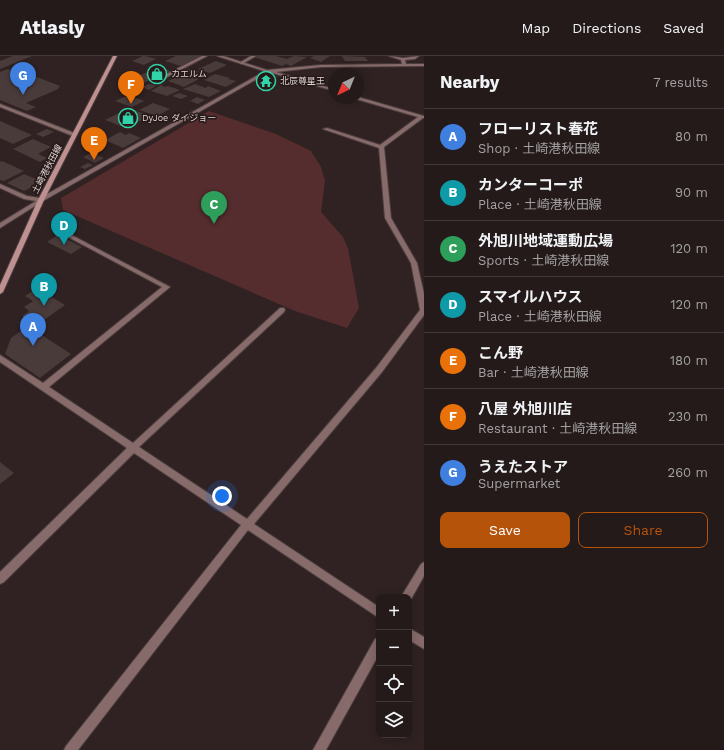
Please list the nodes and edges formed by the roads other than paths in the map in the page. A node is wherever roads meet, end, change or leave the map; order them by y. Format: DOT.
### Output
graph roads {
  1 [pos="115,56"];
  2 [pos="205,56"];
  3 [pos="219,56"];
  4 [pos="254,56"];
  5 [pos="392,56"];
  6 [pos="418,56"];
  7 [pos="403,59"];
  8 [pos="241,63"];
  9 [pos="404,65"];
  10 [pos="424,66"];
  11 [pos="268,71"];
  12 [pos="161,78"];
  13 [pos="328,88"];
  14 [pos="364,100"];
  15 [pos="0,105"];
  16 [pos="423,117"];
  17 [pos="325,129"];
  18 [pos="75,136"];
  19 [pos="381,147"];
  20 [pos="0,186"];
  21 [pos="41,200"];
  22 [pos="0,226"];
  23 [pos="58,230"];
  24 [pos="0,292"];
  25 [pos="282,310"];
  26 [pos="0,358"];
  27 [pos="43,387"];
  28 [pos="133,448"];
  29 [pos="247,525"];
  30 [pos="424,567"];
  31 [pos="0,579"];
  32 [pos="408,594"];
  33 [pos="376,611"];
  34 [pos="412,635"];
  35 [pos="424,644"];
  36 [pos="376,648"];
  37 [pos="70,750"];
  38 [pos="319,750"];
  1 -- 18 [label="main road, 土崎港秋田線"];
  2 -- 12 [label="street"];
  3 -- 8 [label="street"];
  4 -- 8 [label="street"];
  5 -- 7 [label="street"];
  6 -- 7 [label="street"];
  7 -- 9 [label="street"];
  8 -- 11 [label="street"];
  9 -- 10 [label="street"];
  9 -- 11 [label="street"];
  11 -- 13 [label="street"];
  11 -- 21 [label="street"];
  14 -- 16 [label="street"];
  15 -- 18 [label="street"];
  16 -- 19 [label="street"];
  17 -- 19 [label="street"];
  18 -- 21 [label="main road, 土崎港秋田線"];
  19 -- 29 [label="street"];
  20 -- 21 [label="street"];
  21 -- 22 [label="street"];
  21 -- 24 [label="main road, 土崎港秋田線"];
  23 -- 27 [label="street"];
  25 -- 28 [label="street"];
  26 -- 27 [label="street"];
  27 -- 28 [label="street"];
  28 -- 29 [label="street"];
  28 -- 31 [label="street"];
  29 -- 33 [label="street"];
  29 -- 37 [label="street"];
  30 -- 32 [label="street"];
  34 -- 35 [label="street"];
  36 -- 38 [label="street"];
}
